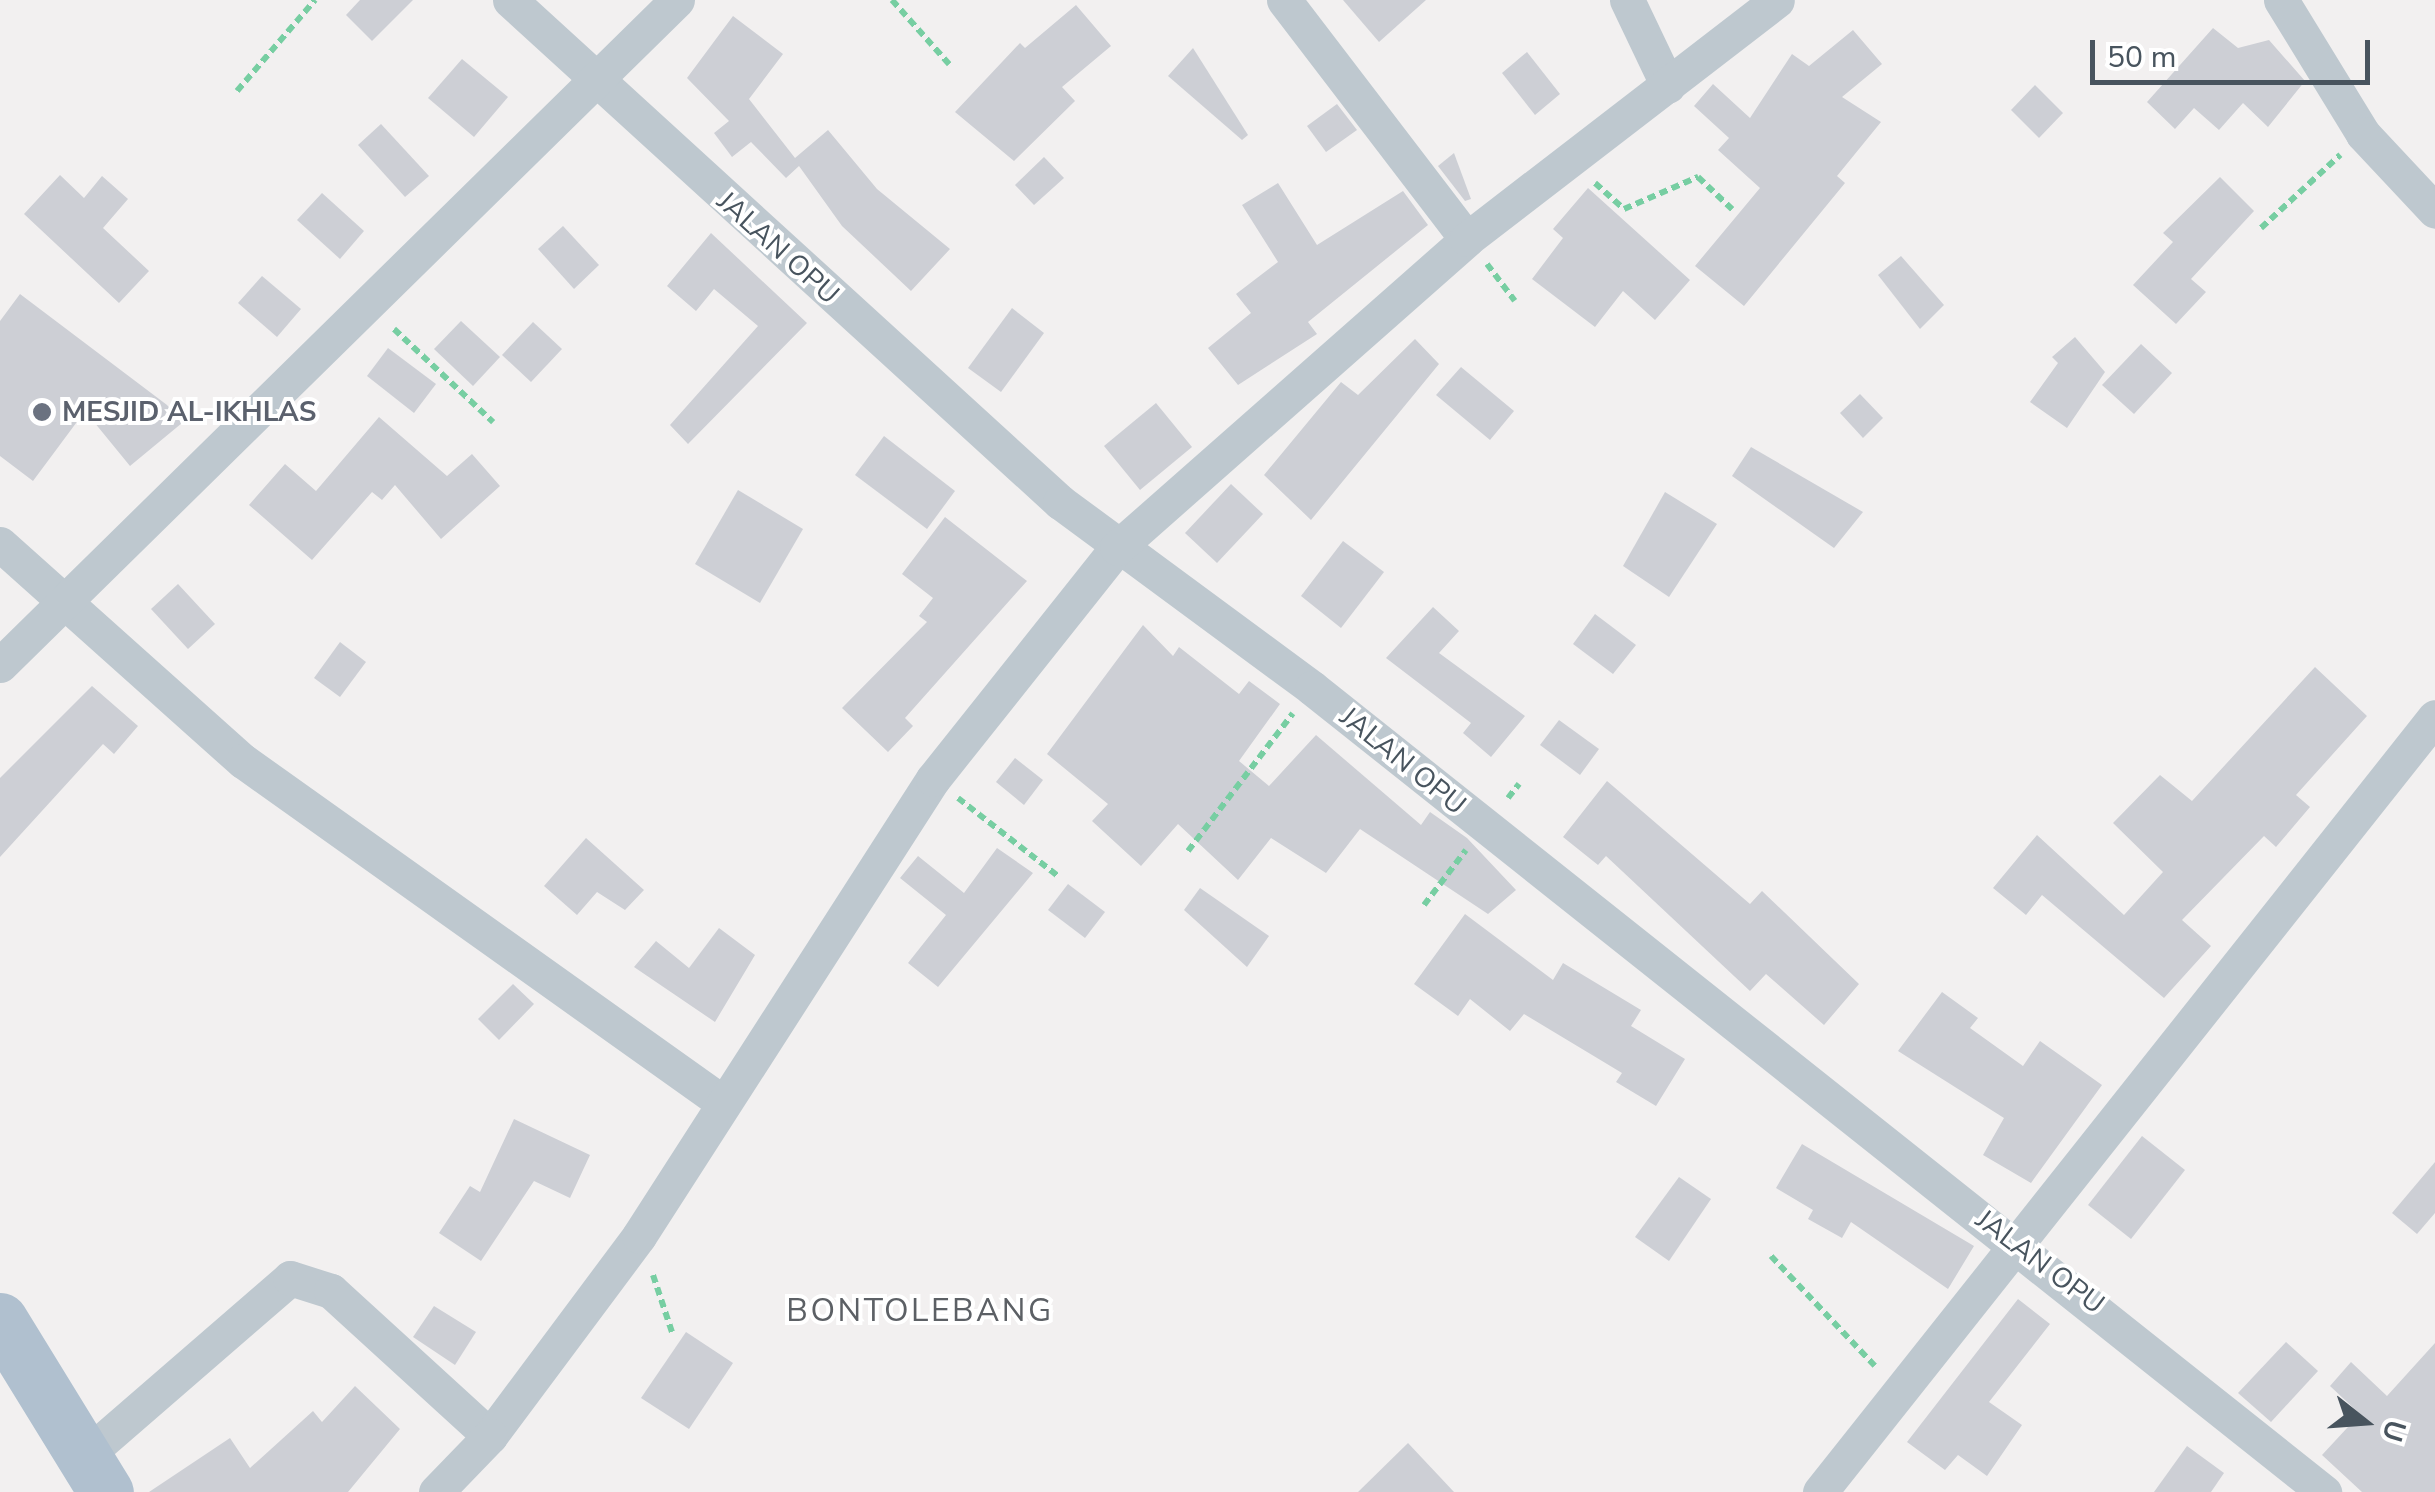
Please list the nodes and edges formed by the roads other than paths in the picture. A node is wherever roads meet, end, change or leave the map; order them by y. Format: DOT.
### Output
graph roads {
  1 [pos="510,0"];
  2 [pos="677,0"];
  3 [pos="1284,0"];
  4 [pos="1627,0"];
  5 [pos="1777,0"];
  6 [pos="2281,0"];
  7 [pos="590,77"];
  8 [pos="1668,86"];
  9 [pos="2435,211"];
  10 [pos="1467,239"];
  11 [pos="0,544"];
  12 [pos="1118,548"];
  13 [pos="63,602"];
  14 [pos="0,665"];
  15 [pos="2435,716"];
  16 [pos="722,1102"];
  17 [pos="2016,1243"];
  18 [pos="0,1320"];
  19 [pos="490,1436"];
  20 [pos="96,1474"];
  21 [pos="436,1492"];
  22 [pos="1820,1492"];
  23 [pos="2324,1492"];
  1 -- 7 [label="street, JALAN OPU"];
  2 -- 7 [label="street"];
  3 -- 10 [label="street"];
  4 -- 8 [label="street"];
  5 -- 8 [label="street"];
  6 -- 9 [label="street"];
  7 -- 12 [label="street, JALAN OPU"];
  7 -- 13 [label="street"];
  8 -- 10 [label="street"];
  10 -- 12 [label="street"];
  11 -- 13 [label="street"];
  12 -- 16 [label="street"];
  12 -- 17 [label="street, JALAN OPU"];
  13 -- 14 [label="street"];
  13 -- 16 [label="street"];
  15 -- 17 [label="street"];
  16 -- 19 [label="street"];
  17 -- 22 [label="street"];
  17 -- 23 [label="street, JALAN OPU"];
  18 -- 20 [label="main road"];
  19 -- 20 [label="street"];
  19 -- 21 [label="street"];
}
